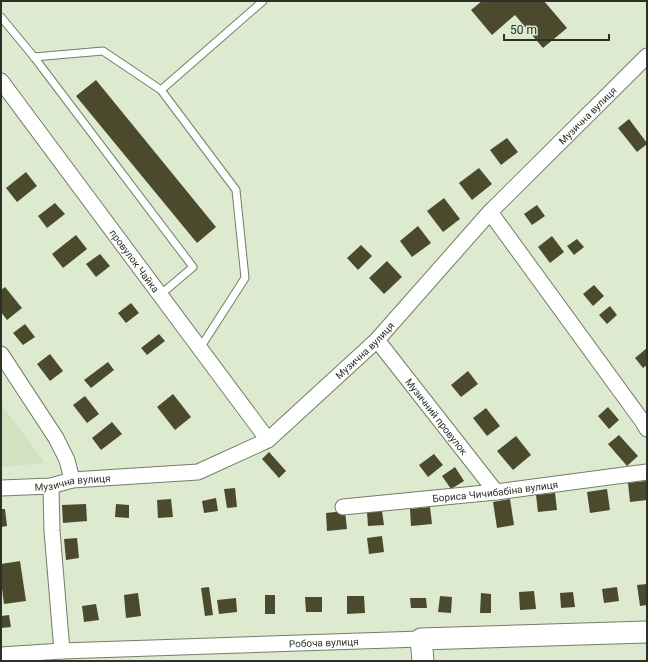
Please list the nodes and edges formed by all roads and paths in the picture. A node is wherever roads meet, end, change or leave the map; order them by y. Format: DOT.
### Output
graph roads {
  1 [pos="263,1"];
  2 [pos="1,17"];
  3 [pos="647,56"];
  4 [pos="34,57"];
  5 [pos="1,82"];
  6 [pos="161,90"];
  7 [pos="490,212"];
  8 [pos="160,295"];
  9 [pos="377,340"];
  10 [pos="200,348"];
  11 [pos="1,354"];
  12 [pos="647,429"];
  13 [pos="268,440"];
  14 [pos="647,472"];
  15 [pos="72,480"];
  16 [pos="51,486"];
  17 [pos="1,488"];
  18 [pos="496,492"];
  19 [pos="343,507"];
  20 [pos="647,632"];
  21 [pos="421,639"];
  22 [pos="62,651"];
  23 [pos="1,655"];
  24 [pos="423,661"];
  1 -- 6 [label="lane"];
  2 -- 4 [label="lane"];
  3 -- 7 [label="street, Музична вулиця"];
  4 -- 6 [label="lane"];
  4 -- 8 [label="lane"];
  5 -- 8 [label="street, провулок Чайка"];
  6 -- 10 [label="lane"];
  7 -- 9 [label="street, Музична вулиця"];
  7 -- 12 [label="street"];
  8 -- 10 [label="street, провулок Чайка"];
  9 -- 13 [label="street, Музична вулиця"];
  9 -- 18 [label="street, Музичний провулок"];
  10 -- 13 [label="street, провулок Чайка"];
  11 -- 15 [label="street"];
  13 -- 15 [label="street, Музична вулиця"];
  14 -- 18 [label="street, Бориса Чичибабіна вулиця"];
  15 -- 16 [label="street, Музична вулиця"];
  16 -- 17 [label="street, Музична вулиця"];
  16 -- 22 [label="street"];
  18 -- 19 [label="street, Бориса Чичибабіна вулиця"];
  20 -- 21 [label="street, Робоча вулиця"];
  21 -- 22 [label="street, Робоча вулиця"];
  21 -- 24 [label="street"];
  22 -- 23 [label="street, Робоча вулиця"];
}
